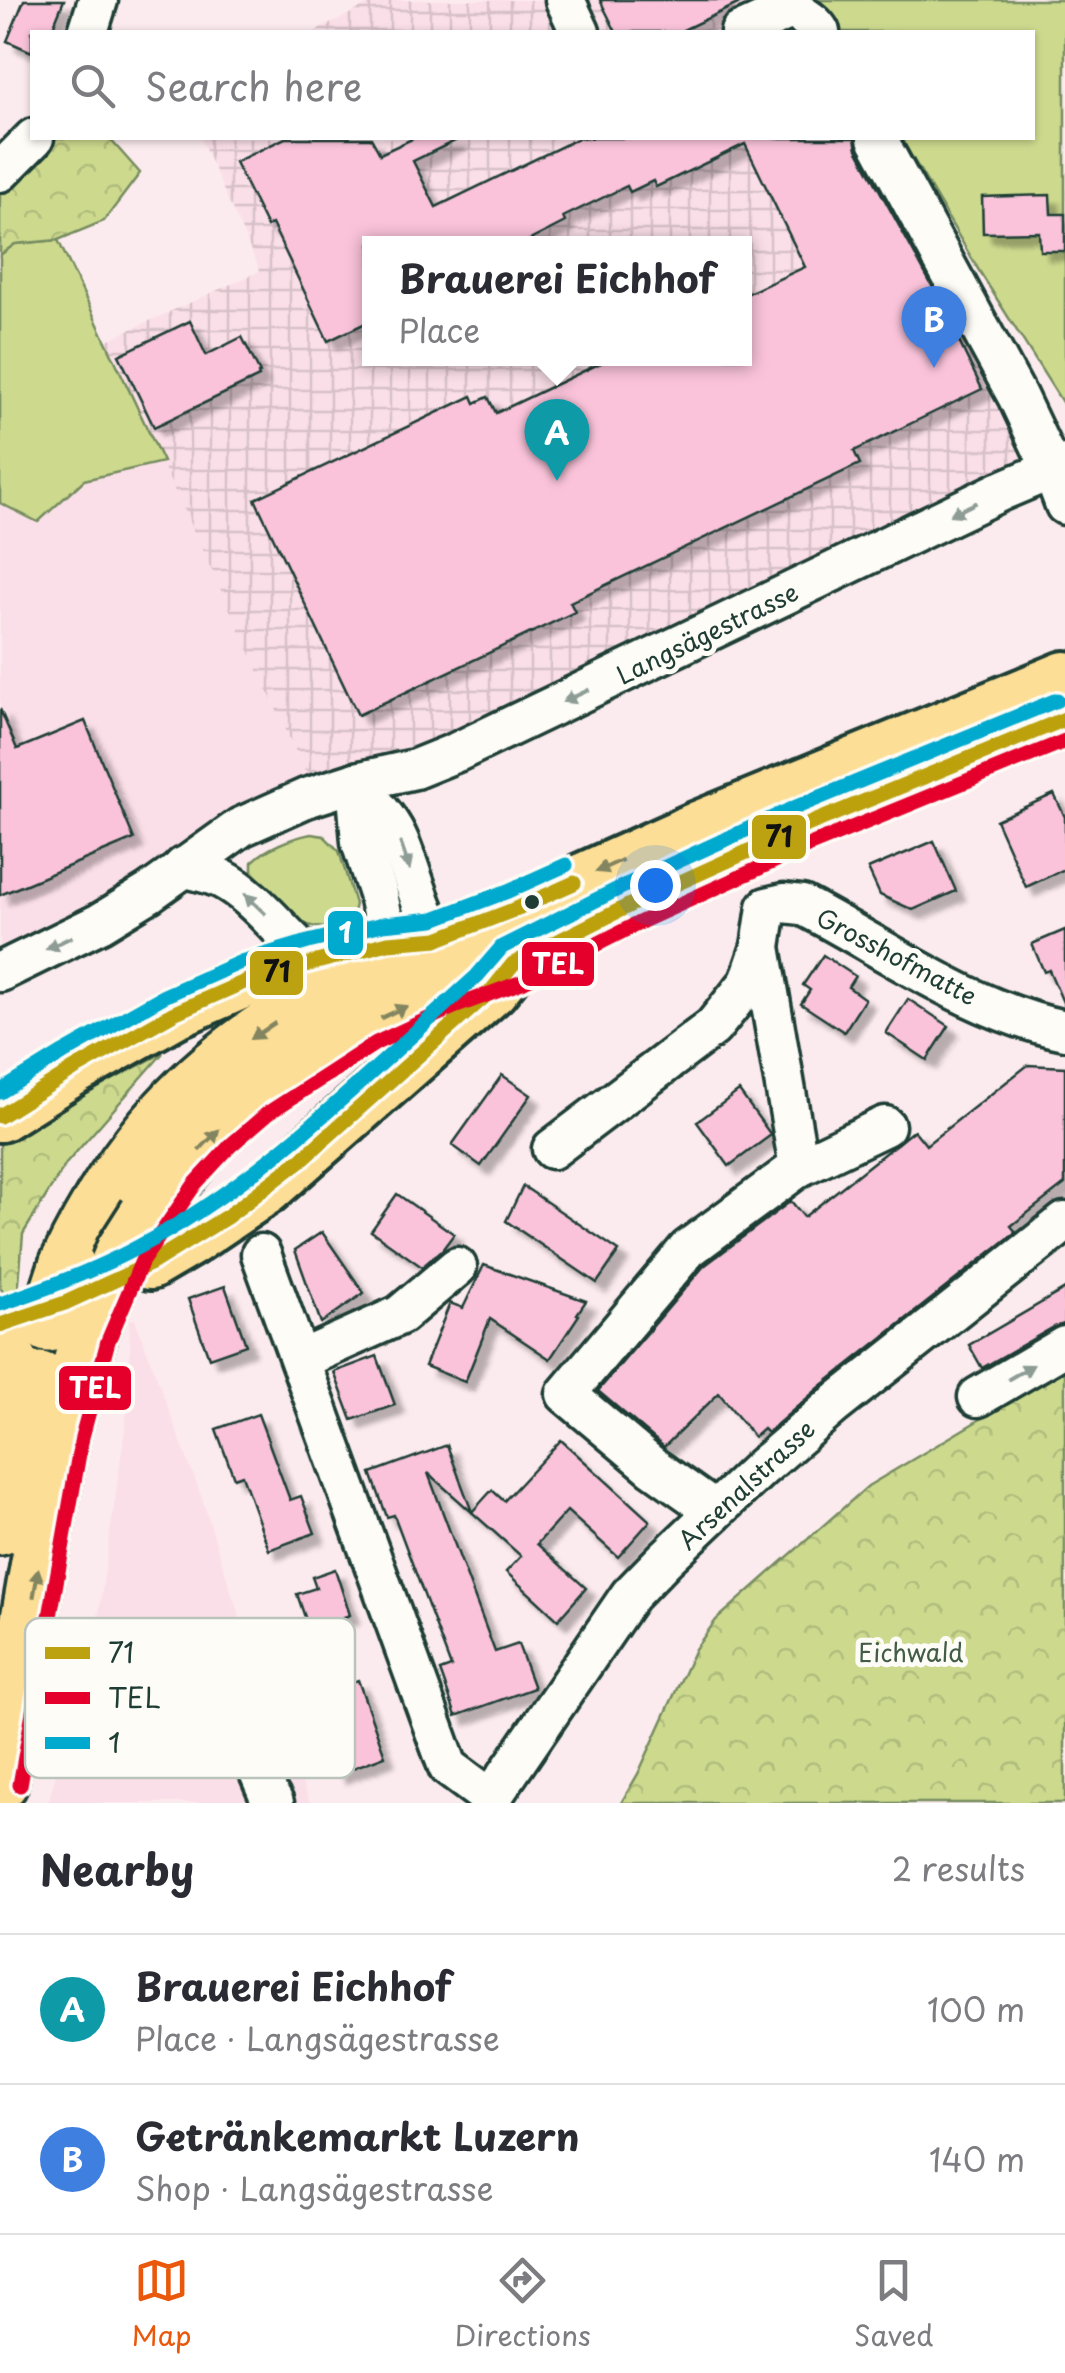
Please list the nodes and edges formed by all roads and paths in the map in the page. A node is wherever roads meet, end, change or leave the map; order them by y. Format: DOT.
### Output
graph roads {
  1 [pos="98,0"];
  2 [pos="565,0"];
  3 [pos="788,4"];
  4 [pos="89,30"];
  5 [pos="579,30"];
  6 [pos="743,30"];
  7 [pos="819,30"];
  8 [pos="32,140"];
  9 [pos="878,140"];
  10 [pos="0,172"];
  11 [pos="1061,480"];
  12 [pos="1065,677"];
  13 [pos="1065,719"];
  14 [pos="356,782"];
  15 [pos="183,867"];
  16 [pos="760,947"];
  17 [pos="402,951"];
  18 [pos="314,960"];
  19 [pos="513,964"];
  20 [pos="0,972"];
  21 [pos="249,980"];
  22 [pos="1065,1030"];
  23 [pos="0,1090"];
  24 [pos="0,1116"];
  25 [pos="885,1126"];
  26 [pos="552,1149"];
  27 [pos="799,1168"];
  28 [pos="1065,1222"];
  29 [pos="149,1240"];
  30 [pos="261,1254"];
  31 [pos="457,1267"];
  32 [pos="1065,1346"];
  33 [pos="30,1357"];
  34 [pos="300,1360"];
  35 [pos="978,1397"];
  36 [pos="8,1454"];
  37 [pos="715,1511"];
  38 [pos="0,1527"];
  39 [pos="29,1618"];
  40 [pos="25,1641"];
  41 [pos="262,1778"];
  42 [pos="0,1782"];
  43 [pos="489,1800"];
  44 [pos="274,1803"];
  1 -- 4 [label="street"];
  2 -- 5 [label="street"];
  3 -- 6 [label="street"];
  3 -- 7 [label="street"];
  8 -- 10 [label="street"];
  9 -- 11 [label="street"];
  11 -- 14 [label="street, Langsägestrasse, one-way"];
  12 -- 17 [label="main road, one-way"];
  13 -- 19 [label="main road"];
  14 -- 15 [label="street, Langsägestrasse"];
  14 -- 17 [label="street"];
  14 -- 17 [label="street, one-way"];
  18 -- 15 [label="street, one-way"];
  15 -- 20 [label="street, Langsägestrasse, one-way"];
  16 -- 22 [label="street, Grosshofmatte"];
  16 -- 26 [label="street, Grosshofmatte"];
  16 -- 27 [label="street"];
  17 -- 18 [label="main road"];
  17 -- 19 [label="main road"];
  17 -- 33 [label="highway, one-way, bridge"];
  18 -- 21 [label="main road"];
  19 -- 29 [label="main road"];
  29 -- 19 [label="highway, one-way"];
  21 -- 23 [label="street"];
  21 -- 24 [label="main road"];
  25 -- 27 [label="street"];
  27 -- 37 [label="street"];
  28 -- 37 [label="street, Arsenalstrasse"];
  29 -- 33 [label="highway, bridge"];
  30 -- 34 [label="street"];
  31 -- 34 [label="street"];
  35 -- 32 [label="street, one-way"];
  33 -- 36 [label="highway"];
  39 -- 33 [label="highway, one-way"];
  34 -- 43 [label="street"];
  36 -- 38 [label="highway"];
  37 -- 43 [label="street, Arsenalstrasse"];
  42 -- 40 [label="highway, one-way"];
  41 -- 44 [label="street"];
}
